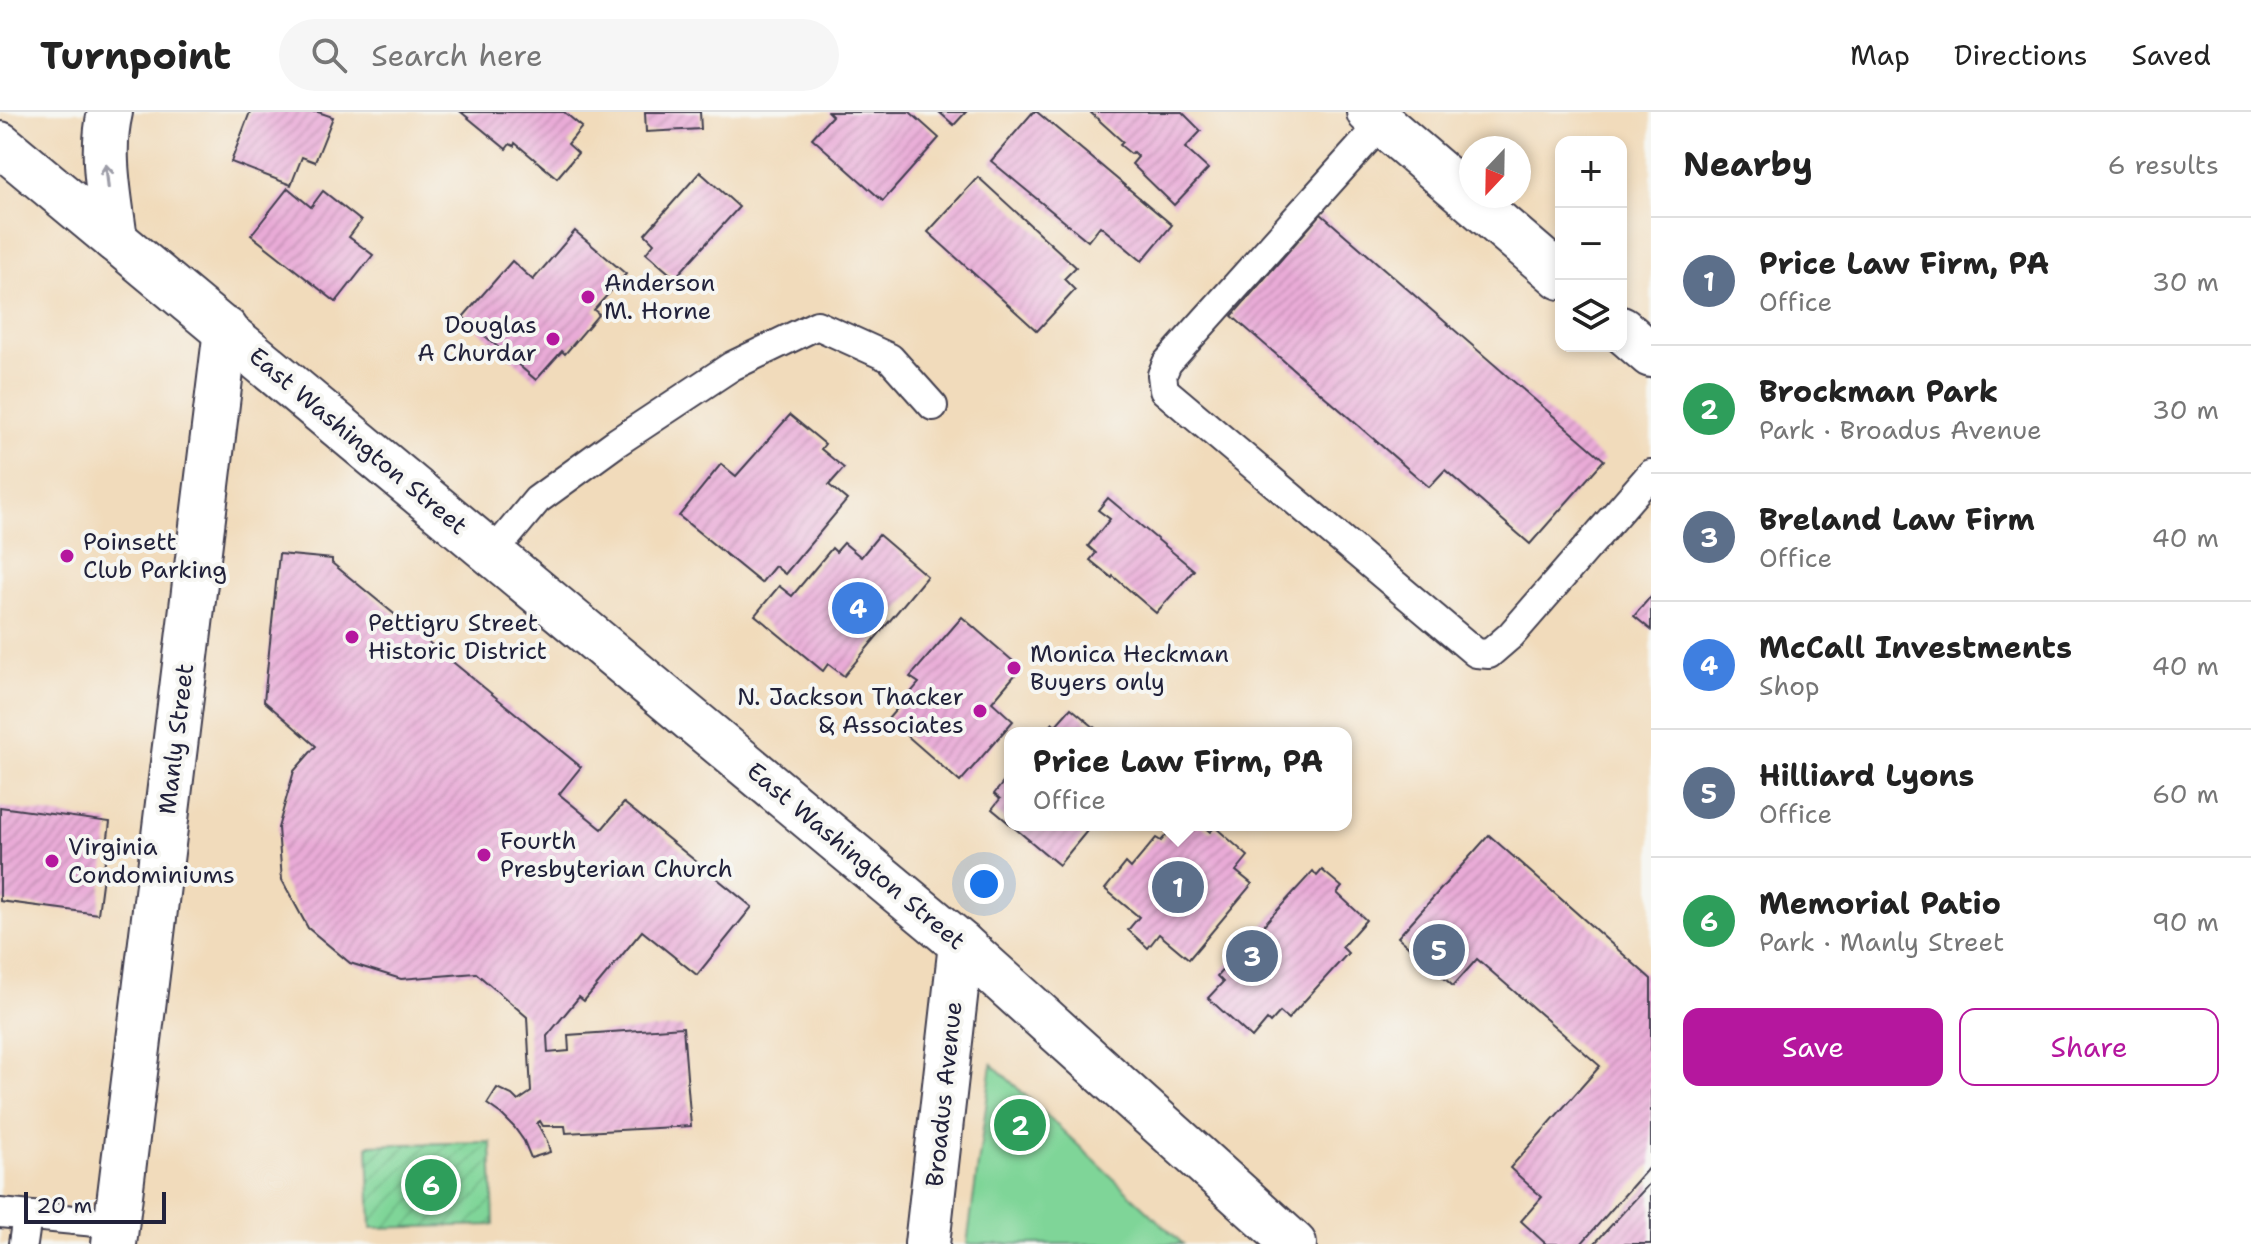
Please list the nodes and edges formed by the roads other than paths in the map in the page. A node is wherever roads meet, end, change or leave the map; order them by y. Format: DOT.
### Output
graph roads {
  1 [pos="110,112"];
  2 [pos="1375,118"];
  3 [pos="0,144"];
  4 [pos="115,240"];
  5 [pos="1555,272"];
  6 [pos="226,330"];
  7 [pos="1627,334"];
  8 [pos="1651,355"];
  9 [pos="933,406"];
  10 [pos="1651,474"];
  11 [pos="493,553"];
  12 [pos="961,944"];
  13 [pos="17,1225"];
  14 [pos="115,1234"];
  15 [pos="927,1244"];
  16 [pos="1294,1244"];
  4 -- 1 [label="street, one-way"];
  2 -- 5 [label="street"];
  2 -- 10 [label="lane"];
  3 -- 4 [label="street, East Washington Street"];
  4 -- 6 [label="street, East Washington Street"];
  6 -- 11 [label="street, East Washington Street"];
  6 -- 14 [label="street, Manly Street"];
  7 -- 8 [label="street"];
  9 -- 11 [label="lane"];
  11 -- 12 [label="street, East Washington Street"];
  12 -- 15 [label="street, Broadus Avenue"];
  12 -- 16 [label="street, East Washington Street"];
  13 -- 14 [label="lane"];
}
